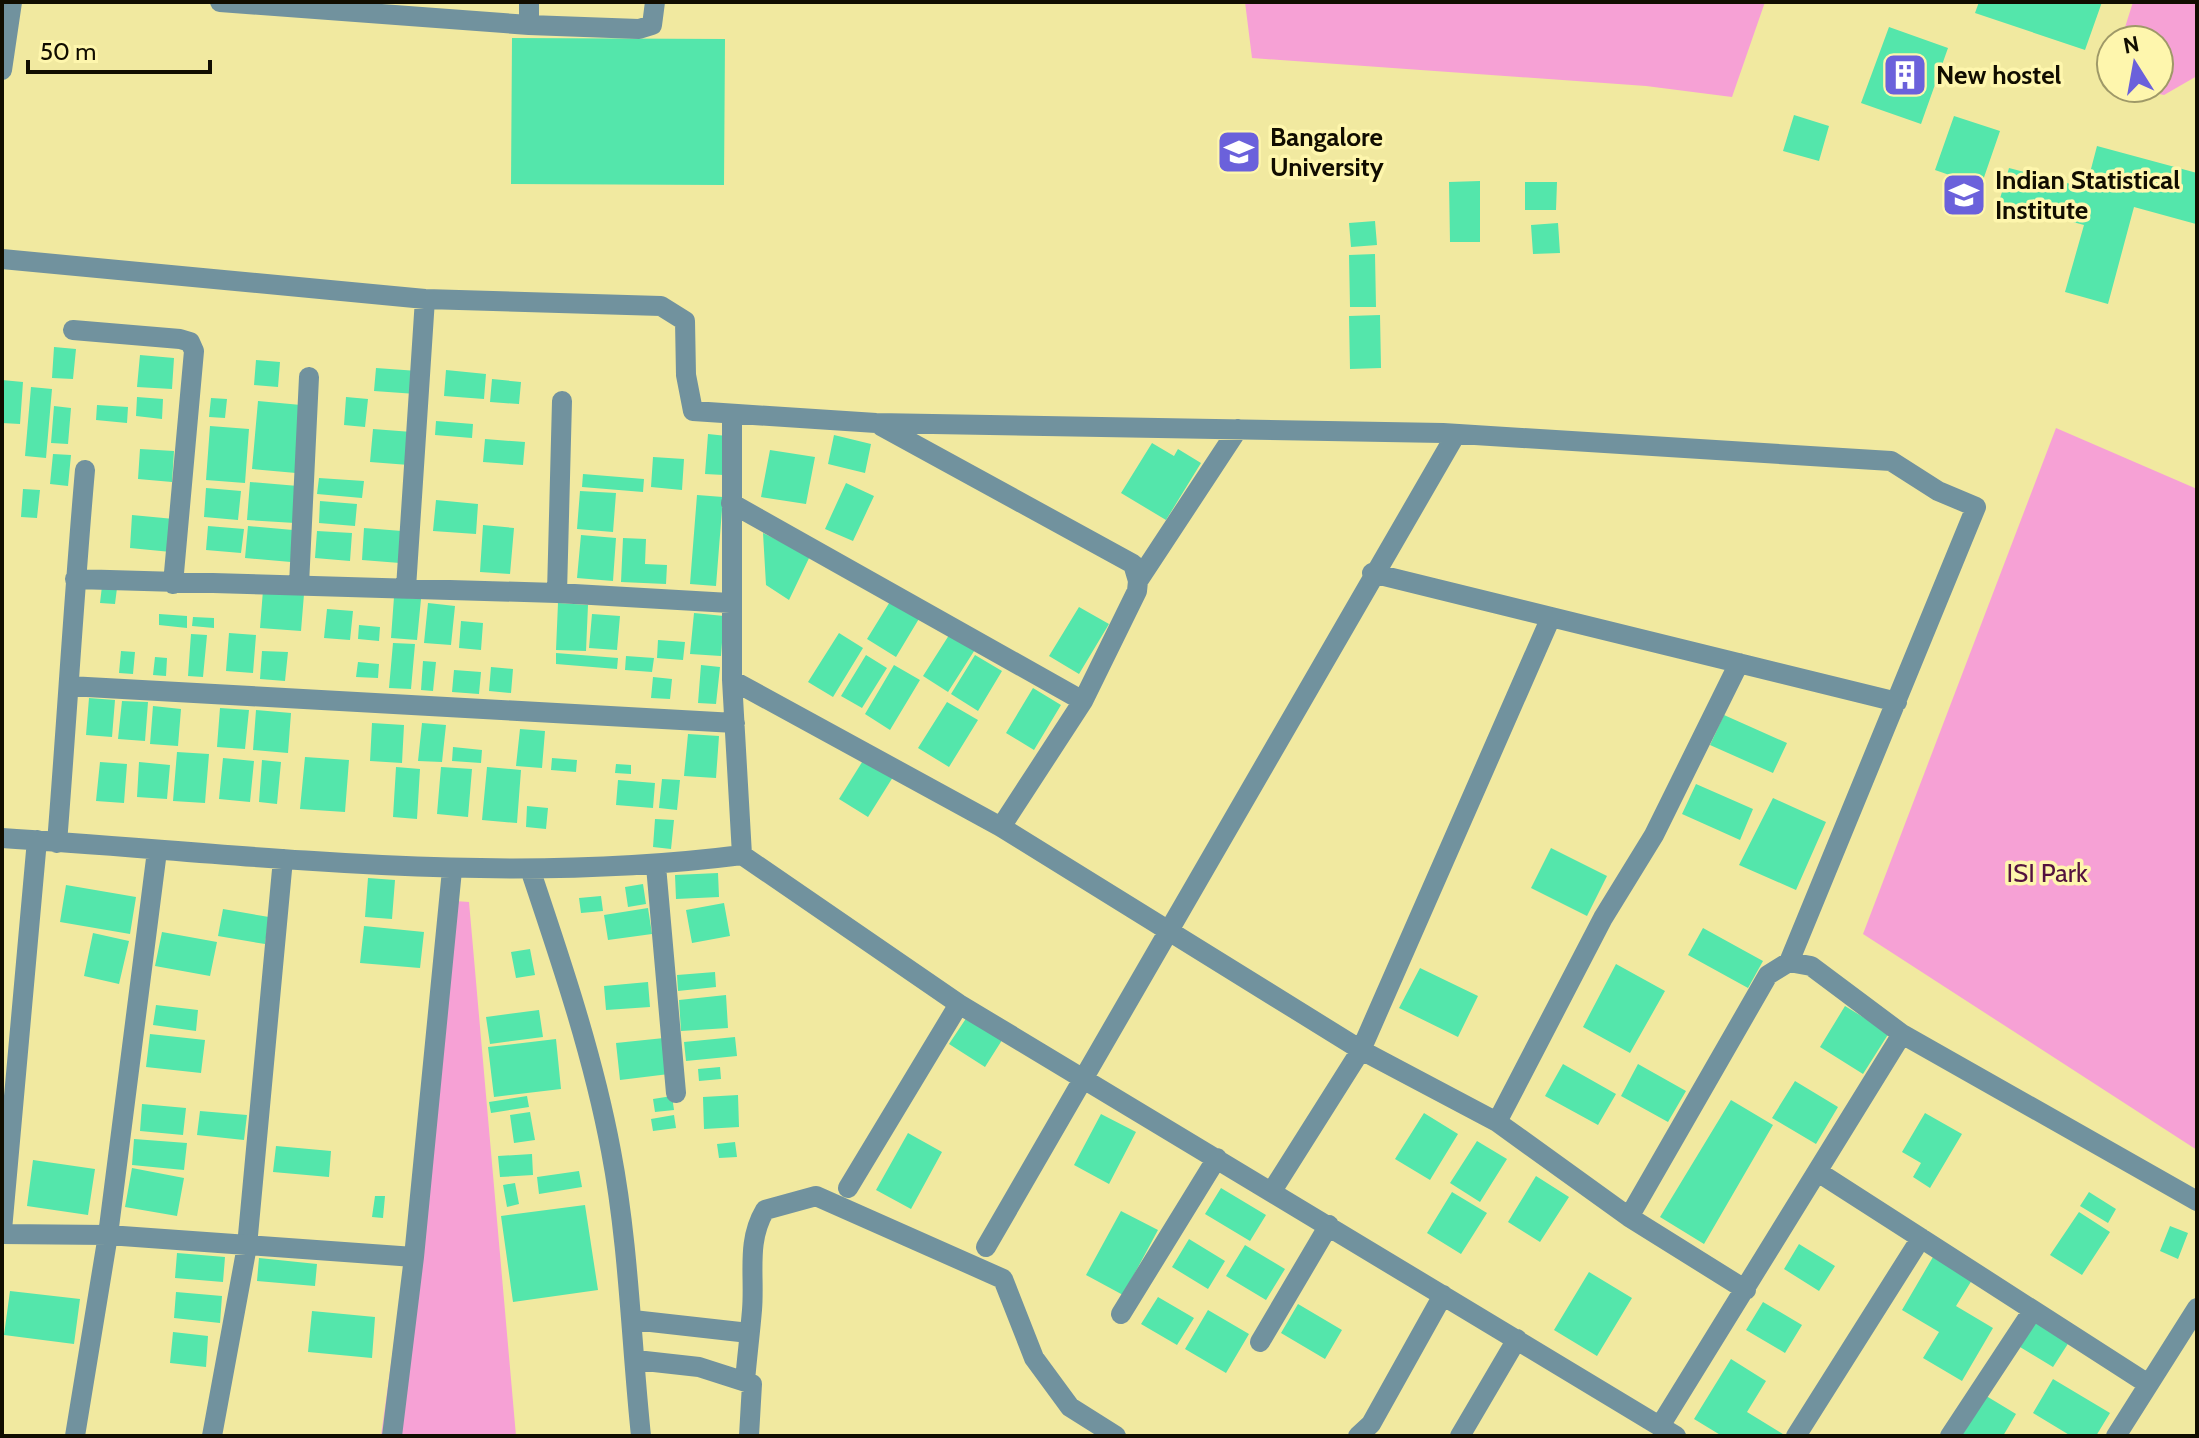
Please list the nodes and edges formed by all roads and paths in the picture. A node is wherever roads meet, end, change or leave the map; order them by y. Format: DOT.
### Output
graph roads {
  1 [pos="12,2"];
  2 [pos="220,2"];
  3 [pos="529,2"];
  4 [pos="655,2"];
  5 [pos="276,4"];
  6 [pos="403,9"];
  7 [pos="529,25"];
  8 [pos="2,70"];
  9 [pos="2,259"];
  10 [pos="425,299"];
  11 [pos="73,330"];
  12 [pos="309,377"];
  13 [pos="562,401"];
  14 [pos="732,416"];
  15 [pos="876,423"];
  16 [pos="1238,429"];
  17 [pos="1456,434"];
  18 [pos="85,470"];
  19 [pos="731,503"];
  20 [pos="1372,573"];
  21 [pos="75,579"];
  22 [pos="1138,581"];
  23 [pos="173,584"];
  24 [pos="299,585"];
  25 [pos="406,588"];
  26 [pos="557,593"];
  27 [pos="730,603"];
  28 [pos="1551,617"];
  29 [pos="1739,663"];
  30 [pos="732,680"];
  31 [pos="69,686"];
  32 [pos="1083,701"];
  33 [pos="1897,702"];
  34 [pos="735,723"];
  35 [pos="1001,827"];
  36 [pos="2,838"];
  37 [pos="47,842"];
  38 [pos="157,851"];
  39 [pos="742,855"];
  40 [pos="283,859"];
  41 [pos="656,866"];
  42 [pos="530,869"];
  43 [pos="452,870"];
  44 [pos="1167,930"];
  45 [pos="1789,962"];
  46 [pos="959,1004"];
  47 [pos="1902,1034"];
  48 [pos="1361,1050"];
  49 [pos="1082,1076"];
  50 [pos="676,1093"];
  51 [pos="1497,1122"];
  52 [pos="1217,1158"];
  53 [pos="1818,1172"];
  54 [pos="848,1188"];
  55 [pos="1272,1191"];
  56 [pos="2197,1201"];
  57 [pos="1629,1217"];
  58 [pos="1329,1225"];
  59 [pos="2,1232"];
  60 [pos="108,1235"];
  61 [pos="1921,1238"];
  62 [pos="247,1246"];
  63 [pos="986,1247"];
  64 [pos="414,1257"];
  65 [pos="1746,1290"];
  66 [pos="1443,1295"];
  67 [pos="2197,1308"];
  68 [pos="2033,1310"];
  69 [pos="1121,1314"];
  70 [pos="633,1320"];
  71 [pos="749,1333"];
  72 [pos="1517,1339"];
  73 [pos="1260,1342"];
  74 [pos="636,1360"];
  75 [pos="745,1381"];
  76 [pos="2148,1384"];
  77 [pos="1668,1431"];
  78 [pos="75,1436"];
  79 [pos="212,1436"];
  80 [pos="392,1436"];
  81 [pos="641,1436"];
  82 [pos="749,1436"];
  83 [pos="1116,1436"];
  84 [pos="1358,1436"];
  85 [pos="1460,1436"];
  86 [pos="1796,1436"];
  87 [pos="1950,1436"];
  88 [pos="2116,1436"];
  1 -- 8 [label="street"];
  2 -- 5 [label="street"];
  3 -- 7 [label="street"];
  4 -- 7 [label="street"];
  5 -- 6 [label="street"];
  6 -- 7 [label="street"];
  9 -- 10 [label="street"];
  10 -- 14 [label="street"];
  10 -- 25 [label="street"];
  11 -- 23 [label="street"];
  12 -- 24 [label="street"];
  13 -- 26 [label="street"];
  14 -- 15 [label="street"];
  14 -- 19 [label="street"];
  15 -- 16 [label="street"];
  15 -- 22 [label="street"];
  16 -- 17 [label="street"];
  16 -- 22 [label="street"];
  17 -- 20 [label="street"];
  17 -- 33 [label="street"];
  18 -- 21 [label="street"];
  19 -- 27 [label="street"];
  19 -- 32 [label="street"];
  20 -- 28 [label="street"];
  20 -- 44 [label="street"];
  21 -- 23 [label="street"];
  21 -- 31 [label="street"];
  22 -- 32 [label="street"];
  23 -- 24 [label="street"];
  24 -- 25 [label="street"];
  25 -- 26 [label="street"];
  26 -- 27 [label="street"];
  27 -- 30 [label="street"];
  28 -- 29 [label="street"];
  28 -- 48 [label="street"];
  29 -- 33 [label="street"];
  29 -- 51 [label="street"];
  30 -- 34 [label="street"];
  30 -- 35 [label="street"];
  31 -- 34 [label="street"];
  31 -- 37 [label="street"];
  32 -- 35 [label="street"];
  33 -- 45 [label="street"];
  34 -- 39 [label="street"];
  35 -- 44 [label="street"];
  36 -- 37 [label="street"];
  37 -- 38 [label="street"];
  37 -- 59 [label="street"];
  38 -- 40 [label="street"];
  38 -- 60 [label="street"];
  39 -- 41 [label="street"];
  39 -- 46 [label="street"];
  40 -- 43 [label="street"];
  40 -- 62 [label="street"];
  41 -- 42 [label="street"];
  41 -- 50 [label="street"];
  42 -- 43 [label="street"];
  42 -- 70 [label="street"];
  43 -- 64 [label="street"];
  44 -- 48 [label="street"];
  44 -- 49 [label="street"];
  45 -- 47 [label="street"];
  45 -- 57 [label="street"];
  46 -- 49 [label="street"];
  46 -- 54 [label="street"];
  47 -- 53 [label="street"];
  47 -- 56 [label="street"];
  48 -- 51 [label="street"];
  48 -- 55 [label="street"];
  49 -- 52 [label="street"];
  49 -- 63 [label="street"];
  51 -- 57 [label="street"];
  52 -- 55 [label="street"];
  52 -- 69 [label="street"];
  53 -- 61 [label="street"];
  53 -- 65 [label="street"];
  55 -- 58 [label="street"];
  57 -- 65 [label="street"];
  58 -- 66 [label="street"];
  58 -- 73 [label="street"];
  59 -- 60 [label="street"];
  60 -- 62 [label="street"];
  60 -- 78 [label="street"];
  61 -- 68 [label="street"];
  61 -- 86 [label="street"];
  62 -- 64 [label="street"];
  62 -- 79 [label="street"];
  64 -- 80 [label="street"];
  65 -- 77 [label="street"];
  66 -- 72 [label="street"];
  66 -- 84 [label="street"];
  67 -- 76 [label="street"];
  68 -- 76 [label="street"];
  68 -- 87 [label="street"];
  70 -- 71 [label="street"];
  70 -- 74 [label="street"];
  71 -- 75 [label="street"];
  71 -- 83 [label="street"];
  72 -- 77 [label="street"];
  72 -- 85 [label="street"];
  74 -- 75 [label="street"];
  74 -- 81 [label="street"];
  75 -- 82 [label="street"];
  76 -- 88 [label="street"];
}
